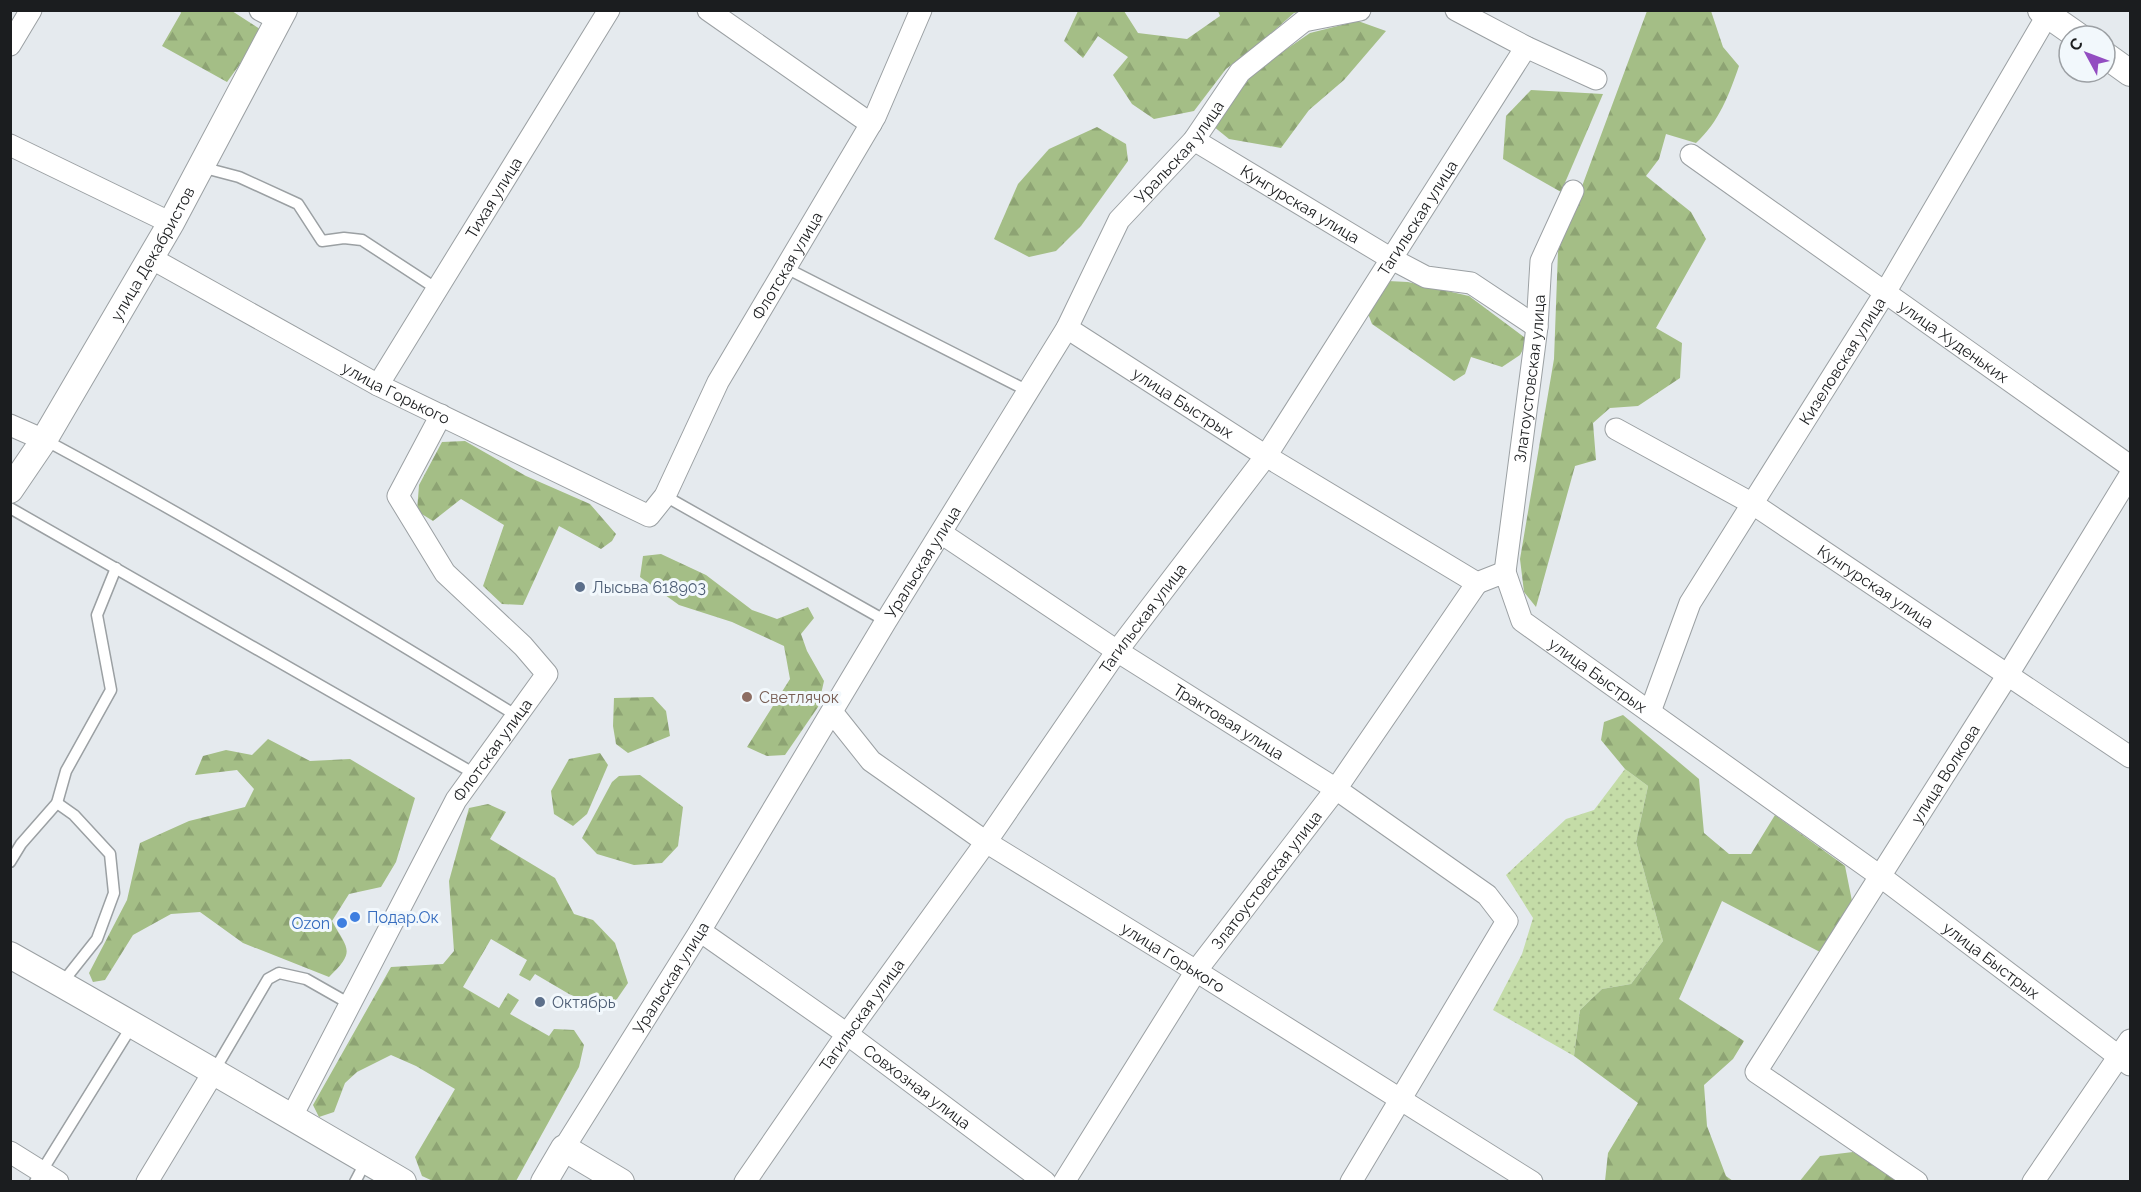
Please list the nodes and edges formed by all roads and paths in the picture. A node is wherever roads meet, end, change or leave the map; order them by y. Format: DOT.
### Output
graph roads {
  1 [pos="31,10"];
  2 [pos="609,10"];
  3 [pos="708,10"];
  4 [pos="921,10"];
  5 [pos="1360,10"];
  6 [pos="1456,10"];
  7 [pos="2045,12"];
  8 [pos="274,14"];
  9 [pos="2062,24"];
  10 [pos="10,45"];
  11 [pos="1526,47"];
  12 [pos="2117,64"];
  13 [pos="2130,73"];
  14 [pos="1596,79"];
  15 [pos="871,124"];
  16 [pos="1194,140"];
  17 [pos="10,145"];
  18 [pos="1691,154"];
  19 [pos="200,167"];
  20 [pos="1573,191"];
  21 [pos="171,223"];
  22 [pos="149,257"];
  23 [pos="1390,258"];
  24 [pos="786,268"];
  25 [pos="437,289"];
  26 [pos="1886,291"];
  27 [pos="1538,327"];
  28 [pos="1067,328"];
  29 [pos="378,385"];
  30 [pos="1028,391"];
  31 [pos="441,415"];
  32 [pos="10,425"];
  33 [pos="1616,429"];
  34 [pos="44,440"];
  35 [pos="1266,456"];
  36 [pos="2130,466"];
  37 [pos="2130,475"];
  38 [pos="10,490"];
  39 [pos="665,496"];
  40 [pos="1753,504"];
  41 [pos="10,508"];
  42 [pos="649,516"];
  43 [pos="941,533"];
  44 [pos="116,568"];
  45 [pos="1504,572"];
  46 [pos="1477,583"];
  47 [pos="886,621"];
  48 [pos="1117,651"];
  49 [pos="2007,676"];
  50 [pos="832,712"];
  51 [pos="1650,712"];
  52 [pos="517,716"];
  53 [pos="2130,757"];
  54 [pos="475,774"];
  55 [pos="1336,789"];
  56 [pos="57,803"];
  57 [pos="986,843"];
  58 [pos="10,862"];
  59 [pos="1880,876"];
  60 [pos="700,931"];
  61 [pos="10,955"];
  62 [pos="1196,971"];
  63 [pos="62,984"];
  64 [pos="350,1004"];
  65 [pos="133,1023"];
  66 [pos="847,1034"];
  67 [pos="2127,1054"];
  68 [pos="213,1073"];
  69 [pos="1401,1098"];
  70 [pos="291,1118"];
  71 [pos="564,1148"];
  72 [pos="10,1152"];
  73 [pos="361,1171"];
  74 [pos="45,1178"];
  75 [pos="147,1182"];
  76 [pos="403,1182"];
  77 [pos="544,1182"];
  78 [pos="621,1182"];
  79 [pos="745,1182"];
  80 [pos="1045,1182"];
  81 [pos="1064,1182"];
  82 [pos="1351,1182"];
  83 [pos="1532,1182"];
  84 [pos="1917,1182"];
  85 [pos="2033,1182"];
  1 -- 10 [label="street"];
  2 -- 25 [label="street, Тихая улица"];
  3 -- 15 [label="street"];
  4 -- 15 [label="street, Флотская улица"];
  5 -- 16 [label="street, Уральская улица"];
  6 -- 11 [label="street"];
  7 -- 9 [label="street"];
  7 -- 26 [label="street, Кизеловская улица"];
  8 -- 19 [label="street, улица Декабристов"];
  11 -- 14 [label="street"];
  11 -- 23 [label="street, Тагильская улица"];
  12 -- 13 [label="street"];
  15 -- 24 [label="street, Флотская улица"];
  16 -- 23 [label="street, Кунгурская улица"];
  16 -- 28 [label="street, Уральская улица"];
  17 -- 21 [label="street"];
  18 -- 26 [label="street, улица Худеньких"];
  19 -- 21 [label="street, улица Декабристов"];
  19 -- 25 [label="lane"];
  20 -- 27 [label="street, Златоустовская улица"];
  21 -- 22 [label="street, улица Декабристов"];
  22 -- 29 [label="street, улица Горького"];
  22 -- 34 [label="street, улица Декабристов"];
  23 -- 27 [label="street, Кунгурская улица"];
  23 -- 35 [label="street, Тагильская улица"];
  24 -- 30 [label="lane"];
  24 -- 39 [label="street, Флотская улица"];
  25 -- 29 [label="street, Тихая улица"];
  26 -- 36 [label="street, улица Худеньких"];
  26 -- 40 [label="street, Кизеловская улица"];
  27 -- 45 [label="street, Златоустовская улица"];
  28 -- 30 [label="street, Уральская улица"];
  28 -- 35 [label="street, улица Быстрых"];
  29 -- 31 [label="street, улица Горького"];
  30 -- 43 [label="street, Уральская улица"];
  31 -- 42 [label="street, улица Горького"];
  31 -- 52 [label="street, Флотская улица"];
  32 -- 34 [label="street"];
  33 -- 40 [label="street, Кунгурская улица"];
  34 -- 38 [label="street, улица Декабристов"];
  34 -- 52 [label="lane"];
  35 -- 46 [label="street, улица Быстрых"];
  35 -- 48 [label="street, Тагильская улица"];
  37 -- 49 [label="street, улица Волкова"];
  39 -- 42 [label="street, Флотская улица"];
  39 -- 47 [label="lane"];
  40 -- 49 [label="street, Кунгурская улица"];
  40 -- 51 [label="street, Кизеловская улица"];
  41 -- 44 [label="lane"];
  43 -- 47 [label="street, Уральская улица"];
  43 -- 48 [label="street, Трактовая улица"];
  44 -- 54 [label="lane"];
  44 -- 56 [label="lane"];
  45 -- 46 [label="street"];
  45 -- 51 [label="street, улица Быстрых"];
  46 -- 55 [label="street, Златоустовская улица"];
  47 -- 50 [label="street, Уральская улица"];
  48 -- 55 [label="street, Трактовая улица"];
  48 -- 57 [label="street, Тагильская улица"];
  49 -- 53 [label="street, Кунгурская улица"];
  49 -- 59 [label="street, улица Волкова"];
  50 -- 57 [label="street, улица Горького"];
  50 -- 60 [label="street, Уральская улица"];
  51 -- 59 [label="street, улица Быстрых"];
  52 -- 54 [label="street, Флотская улица"];
  54 -- 64 [label="street, Флотская улица"];
  55 -- 62 [label="street, Златоустовская улица"];
  55 -- 69 [label="street, Трактовая улица"];
  56 -- 58 [label="lane"];
  56 -- 63 [label="lane"];
  57 -- 62 [label="street, улица Горького"];
  57 -- 66 [label="street, Тагильская улица"];
  59 -- 67 [label="street, улица Быстрых"];
  59 -- 84 [label="street, улица Волкова"];
  60 -- 66 [label="street, Совхозная улица"];
  60 -- 71 [label="street, Уральская улица"];
  61 -- 63 [label="street"];
  62 -- 69 [label="street, улица Горького"];
  62 -- 81 [label="street, Златоустовская улица"];
  63 -- 65 [label="street"];
  64 -- 68 [label="lane"];
  64 -- 70 [label="street, Флотская улица"];
  65 -- 68 [label="street"];
  65 -- 74 [label="lane"];
  66 -- 79 [label="street, Тагильская улица"];
  66 -- 80 [label="street, Совхозная улица"];
  67 -- 85 [label="street"];
  68 -- 70 [label="street"];
  68 -- 75 [label="street"];
  69 -- 82 [label="street"];
  69 -- 83 [label="street, улица Горького"];
  70 -- 73 [label="street"];
  71 -- 77 [label="street, Уральская улица"];
  71 -- 78 [label="street"];
  72 -- 74 [label="street"];
  73 -- 76 [label="street"];
}
